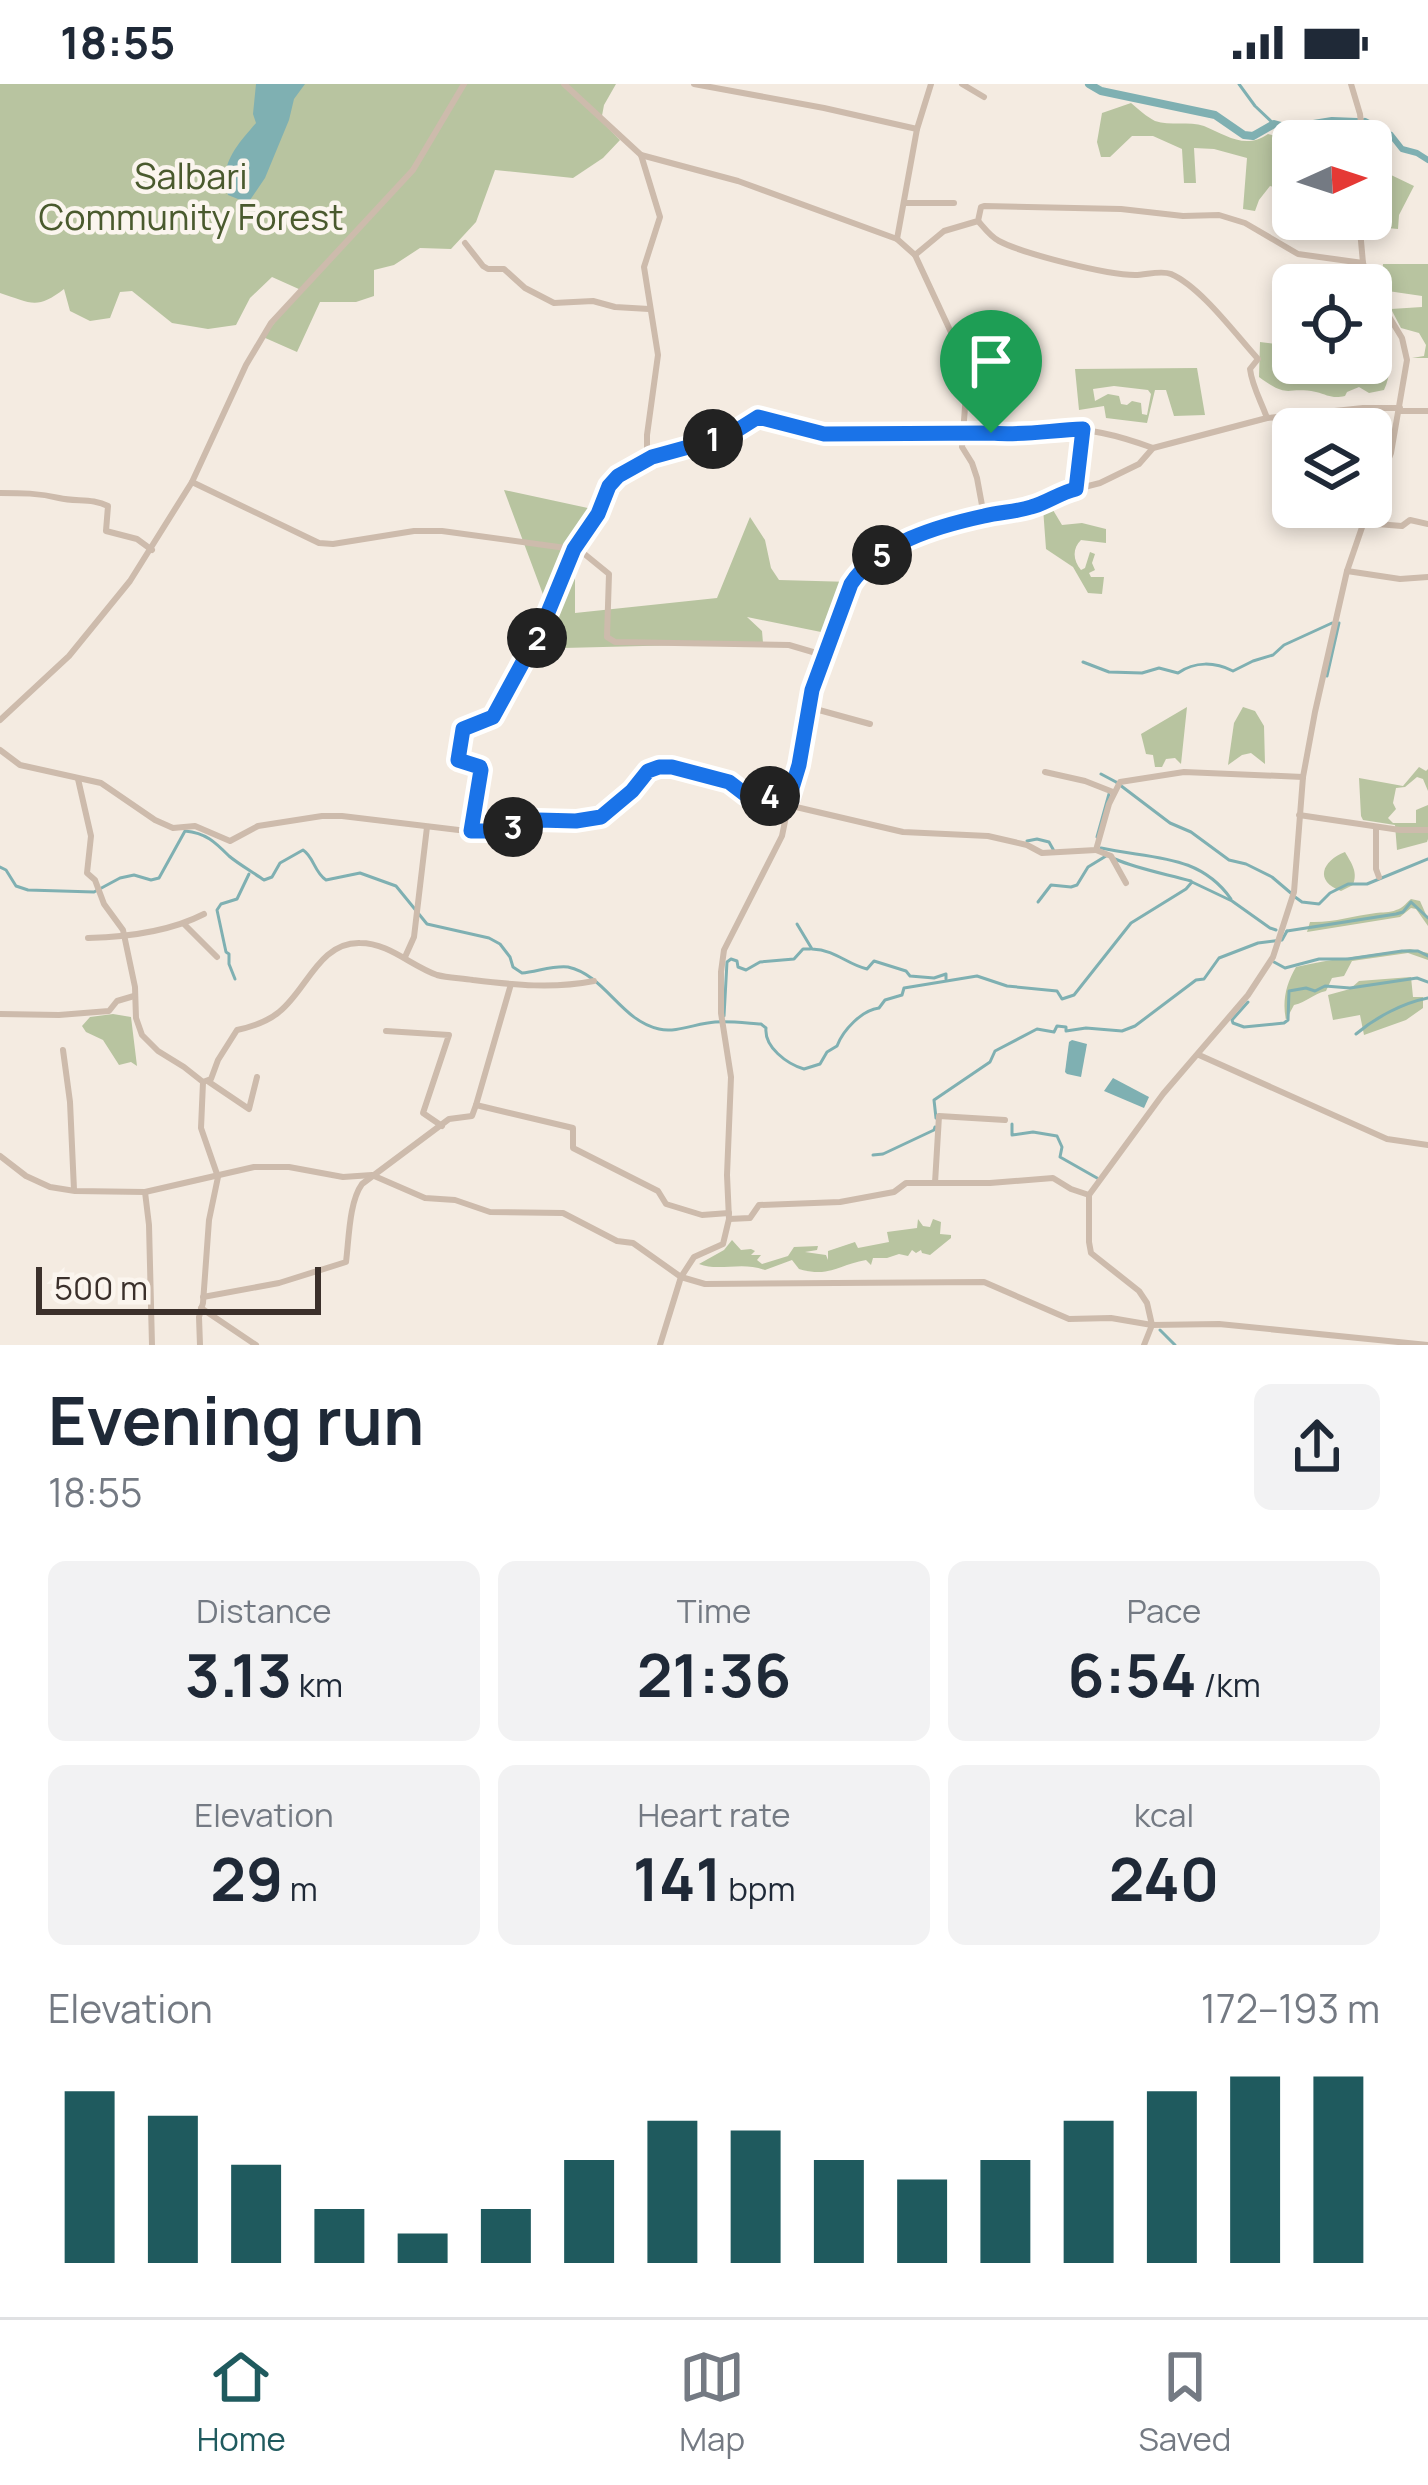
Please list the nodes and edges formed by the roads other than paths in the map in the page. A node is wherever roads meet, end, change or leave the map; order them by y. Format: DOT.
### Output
graph roads {
  1 [pos="464,84"];
  2 [pos="564,84"];
  3 [pos="694,84"];
  4 [pos="931,84"];
  5 [pos="962,84"];
  6 [pos="1352,84"];
  7 [pos="984,98"];
  8 [pos="1361,120"];
  9 [pos="917,130"];
  10 [pos="641,155"];
  11 [pos="954,202"];
  12 [pos="904,203"];
  13 [pos="978,221"];
  14 [pos="897,239"];
  15 [pos="1361,240"];
  16 [pos="465,242"];
  17 [pos="915,255"];
  18 [pos="1363,263"];
  19 [pos="650,309"];
  20 [pos="1392,324"];
  21 [pos="1400,410"];
  22 [pos="1428,412"];
  23 [pos="1267,418"];
  24 [pos="1083,429"];
  25 [pos="962,434"];
  26 [pos="1154,448"];
  27 [pos="1392,449"];
  28 [pos="652,457"];
  29 [pos="192,482"];
  30 [pos="1076,489"];
  31 [pos="0,493"];
  32 [pos="984,516"];
  33 [pos="1428,524"];
  34 [pos="1392,525"];
  35 [pos="1362,528"];
  36 [pos="574,549"];
  37 [pos="152,550"];
  38 [pos="1348,571"];
  39 [pos="1428,577"];
  40 [pos="823,656"];
  41 [pos="808,707"];
  42 [pos="0,720"];
  43 [pos="870,724"];
  44 [pos="0,750"];
  45 [pos="1045,772"];
  46 [pos="1303,777"];
  47 [pos="78,779"];
  48 [pos="1116,786"];
  49 [pos="789,798"];
  50 [pos="1299,815"];
  51 [pos="427,827"];
  52 [pos="1376,827"];
  53 [pos="1428,830"];
  54 [pos="471,831"];
  55 [pos="1097,845"];
  56 [pos="1379,877"];
  57 [pos="1126,883"];
  58 [pos="204,914"];
  59 [pos="184,924"];
  60 [pos="124,937"];
  61 [pos="88,938"];
  62 [pos="217,957"];
  63 [pos="405,957"];
  64 [pos="594,981"];
  65 [pos="511,984"];
  66 [pos="134,996"];
  67 [pos="0,1014"];
  68 [pos="386,1031"];
  69 [pos="63,1050"];
  70 [pos="1199,1055"];
  71 [pos="257,1077"];
  72 [pos="206,1082"];
  73 [pos="476,1106"];
  74 [pos="1004,1120"];
  75 [pos="442,1126"];
  76 [pos="1428,1145"];
  77 [pos="0,1156"];
  78 [pos="217,1175"];
  79 [pos="372,1175"];
  80 [pos="935,1183"];
  81 [pos="74,1191"];
  82 [pos="145,1192"];
  83 [pos="1089,1195"];
  84 [pos="729,1216"];
  85 [pos="681,1277"];
  86 [pos="203,1297"];
  87 [pos="201,1307"];
  88 [pos="1152,1325"];
  89 [pos="152,1345"];
  90 [pos="200,1345"];
  91 [pos="256,1345"];
  92 [pos="660,1345"];
  93 [pos="1144,1345"];
  94 [pos="1428,1345"];
  1 -- 29 [label="street"];
  2 -- 10 [label="street"];
  3 -- 9 [label="street"];
  4 -- 9 [label="street"];
  5 -- 7 [label="street"];
  6 -- 8 [label="street"];
  9 -- 12 [label="street"];
  10 -- 14 [label="street"];
  10 -- 19 [label="street"];
  11 -- 12 [label="street"];
  12 -- 14 [label="street"];
  13 -- 17 [label="street"];
  13 -- 18 [label="street"];
  13 -- 23 [label="street"];
  14 -- 17 [label="street"];
  15 -- 18 [label="street"];
  16 -- 19 [label="street"];
  17 -- 25 [label="street"];
  19 -- 28 [label="street"];
  20 -- 21 [label="street"];
  21 -- 22 [label="street"];
  21 -- 23 [label="street"];
  21 -- 27 [label="street"];
  23 -- 26 [label="street"];
  24 -- 25 [label="street"];
  24 -- 26 [label="street"];
  24 -- 30 [label="street"];
  25 -- 28 [label="street"];
  25 -- 32 [label="street"];
  26 -- 30 [label="street"];
  28 -- 36 [label="street"];
  29 -- 36 [label="street"];
  29 -- 37 [label="street"];
  30 -- 32 [label="street"];
  31 -- 37 [label="street"];
  32 -- 40 [label="street"];
  33 -- 34 [label="street"];
  35 -- 38 [label="street"];
  36 -- 40 [label="street"];
  36 -- 54 [label="street"];
  37 -- 42 [label="street"];
  38 -- 39 [label="street"];
  38 -- 46 [label="street"];
  40 -- 41 [label="street"];
  41 -- 43 [label="street"];
  41 -- 49 [label="street"];
  44 -- 47 [label="street"];
  45 -- 48 [label="street"];
  46 -- 48 [label="street"];
  46 -- 50 [label="street"];
  47 -- 51 [label="street"];
  47 -- 60 [label="street"];
  48 -- 55 [label="street"];
  49 -- 54 [label="street"];
  49 -- 55 [label="street"];
  49 -- 84 [label="street"];
  50 -- 52 [label="street"];
  50 -- 70 [label="street"];
  51 -- 54 [label="street"];
  51 -- 63 [label="street"];
  52 -- 53 [label="street"];
  52 -- 56 [label="street"];
  55 -- 57 [label="street"];
  58 -- 59 [label="street"];
  59 -- 60 [label="street"];
  59 -- 62 [label="street"];
  60 -- 61 [label="street"];
  60 -- 66 [label="street"];
  63 -- 65 [label="street"];
  63 -- 72 [label="street"];
  64 -- 65 [label="street"];
  65 -- 73 [label="street"];
  66 -- 67 [label="street"];
  66 -- 72 [label="street"];
  68 -- 75 [label="street"];
  69 -- 81 [label="street"];
  70 -- 76 [label="street"];
  70 -- 83 [label="street"];
  71 -- 72 [label="street"];
  72 -- 78 [label="street"];
  73 -- 75 [label="street"];
  73 -- 84 [label="street"];
  74 -- 80 [label="street"];
  75 -- 79 [label="street"];
  77 -- 81 [label="street"];
  78 -- 79 [label="street"];
  78 -- 82 [label="street"];
  78 -- 86 [label="street"];
  79 -- 85 [label="street"];
  79 -- 86 [label="street"];
  80 -- 83 [label="street"];
  80 -- 84 [label="street"];
  81 -- 82 [label="street"];
  82 -- 89 [label="street"];
  83 -- 88 [label="street"];
  84 -- 85 [label="street"];
  85 -- 88 [label="street"];
  85 -- 92 [label="street"];
  86 -- 87 [label="street"];
  87 -- 90 [label="street"];
  87 -- 91 [label="street"];
  88 -- 93 [label="street"];
  88 -- 94 [label="street"];
}
